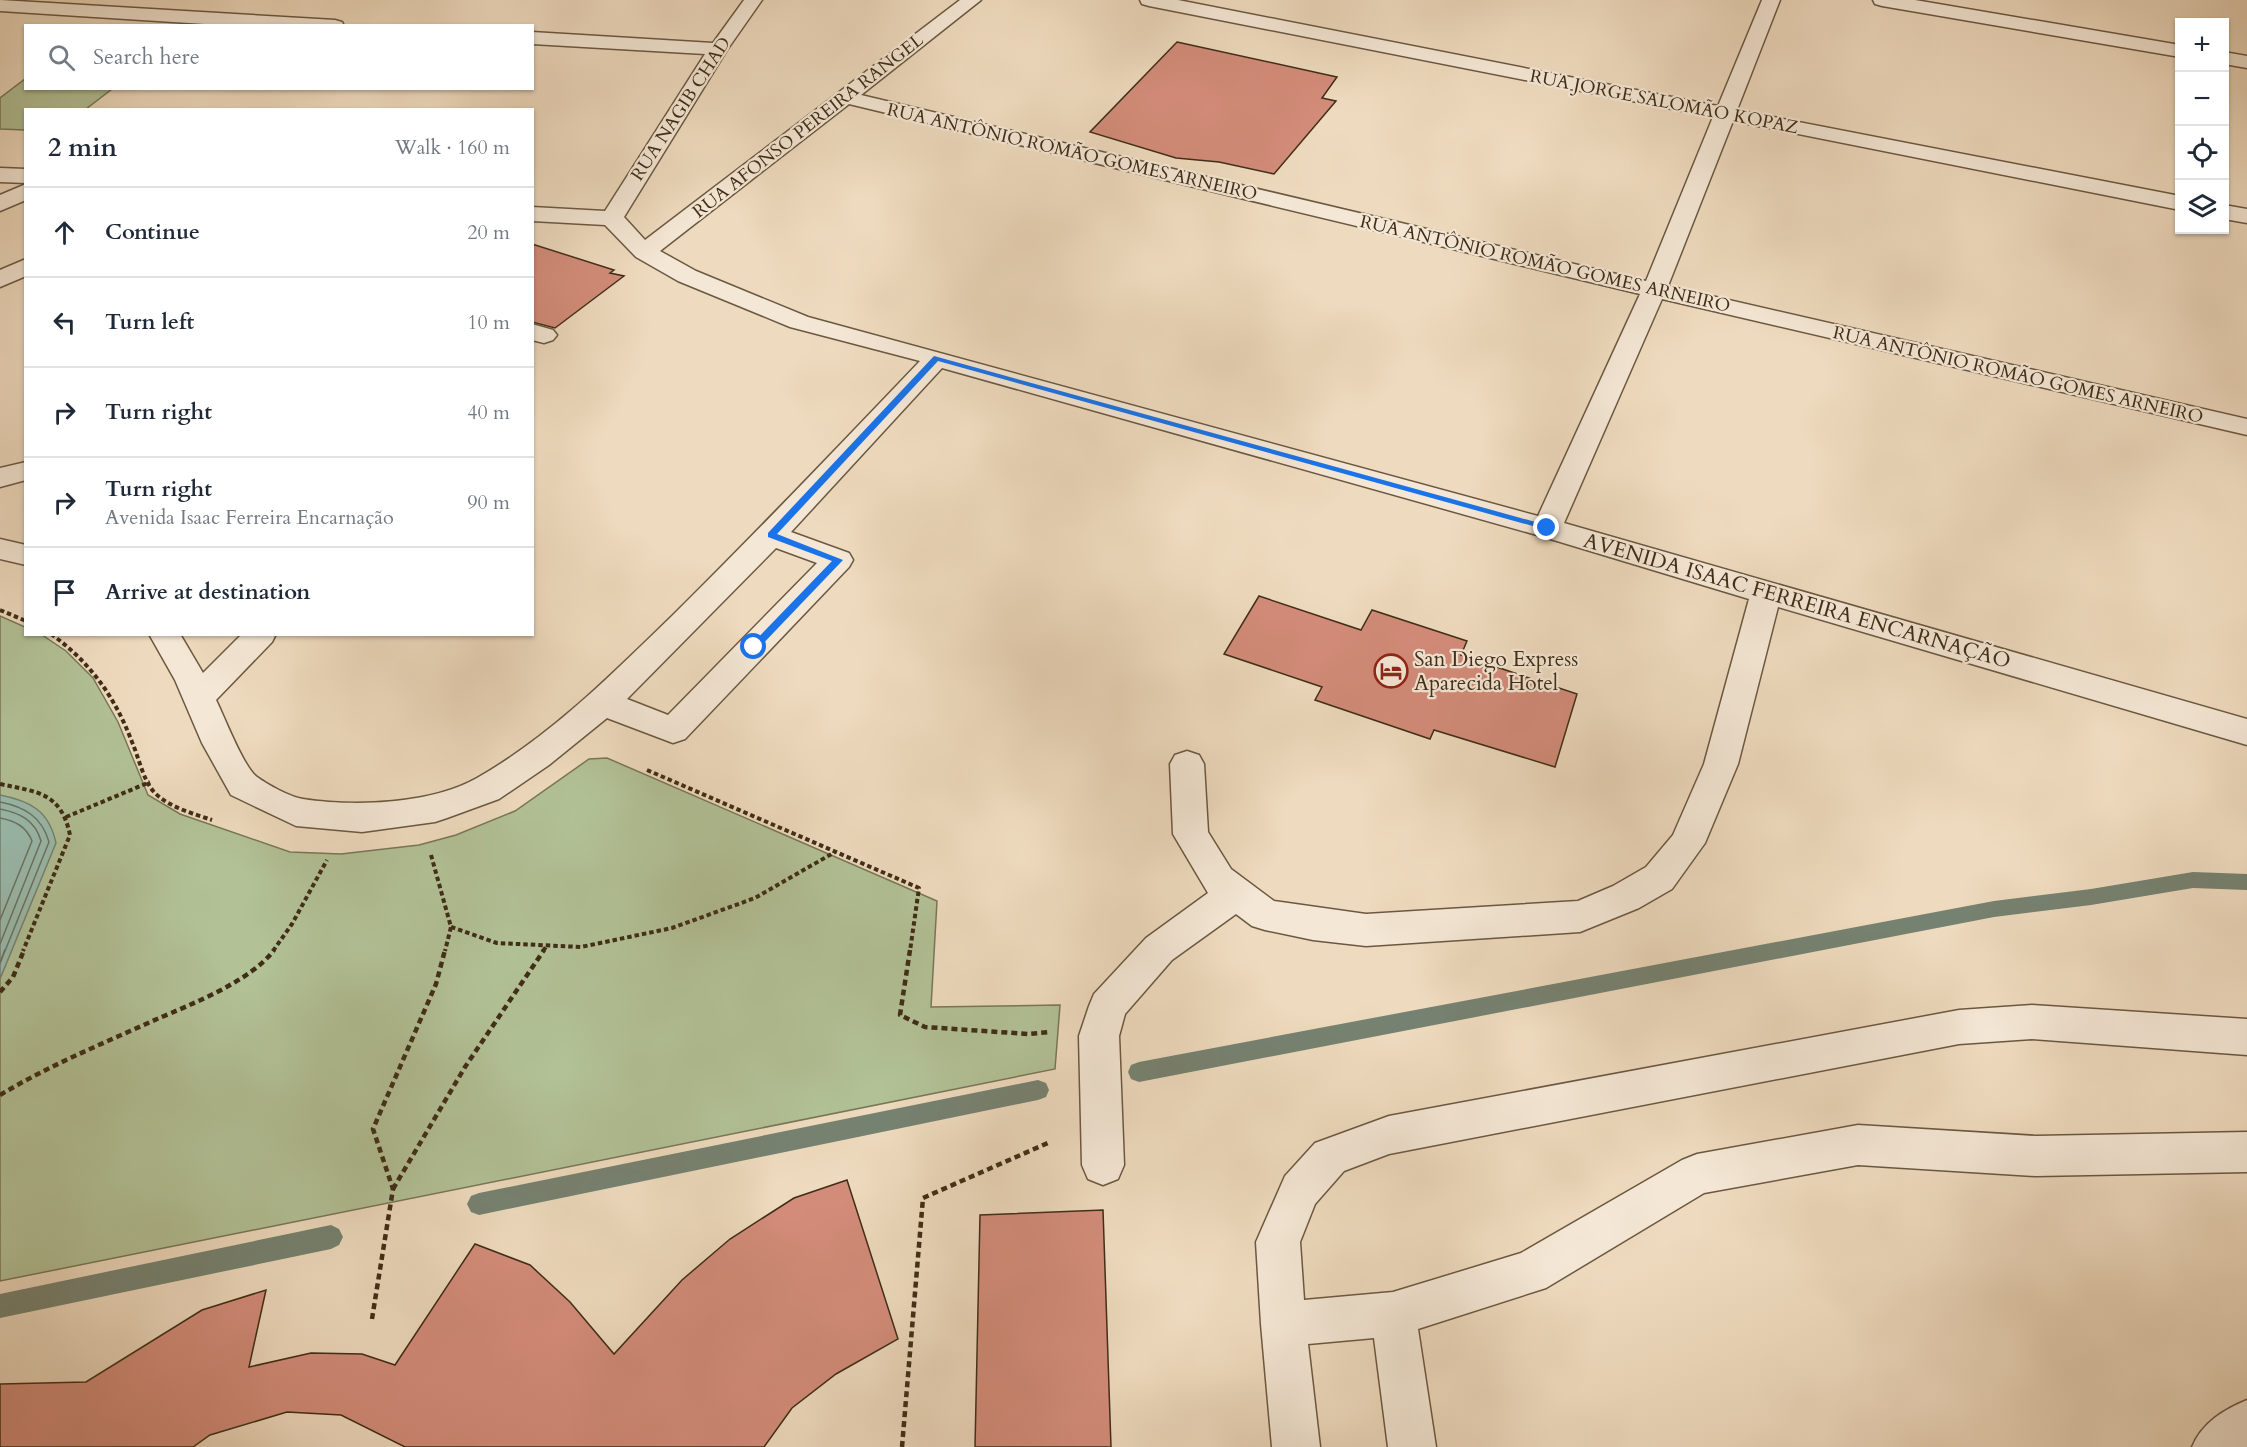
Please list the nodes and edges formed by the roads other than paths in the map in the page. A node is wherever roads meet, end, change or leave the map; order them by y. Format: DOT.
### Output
graph roads {
  1 [pos="753,0"];
  2 [pos="972,0"];
  3 [pos="1149,0"];
  4 [pos="1771,0"];
  5 [pos="1882,0"];
  6 [pos="0,4"];
  7 [pos="305,24"];
  8 [pos="534,38"];
  9 [pos="718,49"];
  10 [pos="2175,50"];
  11 [pos="2229,59"];
  12 [pos="2247,62"];
  13 [pos="844,98"];
  14 [pos="1725,114"];
  15 [pos="0,175"];
  16 [pos="24,176"];
  17 [pos="24,192"];
  18 [pos="2175,202"];
  19 [pos="0,204"];
  20 [pos="2229,213"];
  21 [pos="534,214"];
  22 [pos="2247,216"];
  23 [pos="612,219"];
  24 [pos="644,252"];
  25 [pos="24,267"];
  26 [pos="0,280"];
  27 [pos="1654,291"];
  28 [pos="937,358"];
  29 [pos="2247,427"];
  30 [pos="24,471"];
  31 [pos="0,478"];
  32 [pos="1547,528"];
  33 [pos="771,535"];
  34 [pos="0,549"];
  35 [pos="24,555"];
  36 [pos="1766,593"];
  37 [pos="165,636"];
  38 [pos="259,636"];
  39 [pos="199,698"];
  40 [pos="603,703"];
  41 [pos="2247,732"];
  42 [pos="1187,764"];
  43 [pos="1236,893"];
  44 [pos="2247,1037"];
  45 [pos="2247,1152"];
  46 [pos="1103,1165"];
  47 [pos="1393,1314"];
  48 [pos="1283,1324"];
  49 [pos="2247,1423"];
  50 [pos="1296,1447"];
  51 [pos="1412,1447"];
  52 [pos="2216,1447"];
  1 -- 9 [label="street, RUA NAGIB CHAD"];
  2 -- 13 [label="street, RUA AFONSO PEREIRA RANGEL"];
  3 -- 14 [label="street, RUA JORGE SALOMÃO KOPAZ"];
  4 -- 14 [label="street"];
  5 -- 10 [label="street"];
  6 -- 7 [label="street"];
  8 -- 9 [label="street"];
  9 -- 23 [label="street, RUA NAGIB CHAD"];
  11 -- 12 [label="street"];
  13 -- 24 [label="street, RUA AFONSO PEREIRA RANGEL"];
  13 -- 27 [label="street, RUA ANTÔNIO ROMÃO GOMES ARNEIRO"];
  14 -- 18 [label="street, RUA JORGE SALOMÃO KOPAZ"];
  14 -- 27 [label="street"];
  15 -- 16 [label="street"];
  17 -- 19 [label="street"];
  20 -- 22 [label="street"];
  21 -- 23 [label="street"];
  23 -- 24 [label="street, AVENIDA ISAAC FERREIRA ENCARNAÇÃO"];
  24 -- 28 [label="street, AVENIDA ISAAC FERREIRA ENCARNAÇÃO"];
  25 -- 26 [label="street"];
  27 -- 29 [label="street, RUA ANTÔNIO ROMÃO GOMES ARNEIRO"];
  27 -- 32 [label="street"];
  28 -- 32 [label="street, AVENIDA ISAAC FERREIRA ENCARNAÇÃO"];
  28 -- 33 [label="street"];
  30 -- 31 [label="street"];
  32 -- 36 [label="street, AVENIDA ISAAC FERREIRA ENCARNAÇÃO"];
  33 -- 40 [label="street"];
  33 -- 40 [label="street"];
  34 -- 35 [label="street"];
  36 -- 41 [label="street, AVENIDA ISAAC FERREIRA ENCARNAÇÃO"];
  36 -- 43 [label="street"];
  37 -- 39 [label="street"];
  38 -- 39 [label="street"];
  39 -- 40 [label="street"];
  42 -- 43 [label="street"];
  43 -- 46 [label="street"];
  44 -- 48 [label="street"];
  45 -- 47 [label="street"];
  47 -- 48 [label="street"];
  47 -- 51 [label="street"];
  48 -- 50 [label="street"];
  49 -- 52 [label="street"];
}
